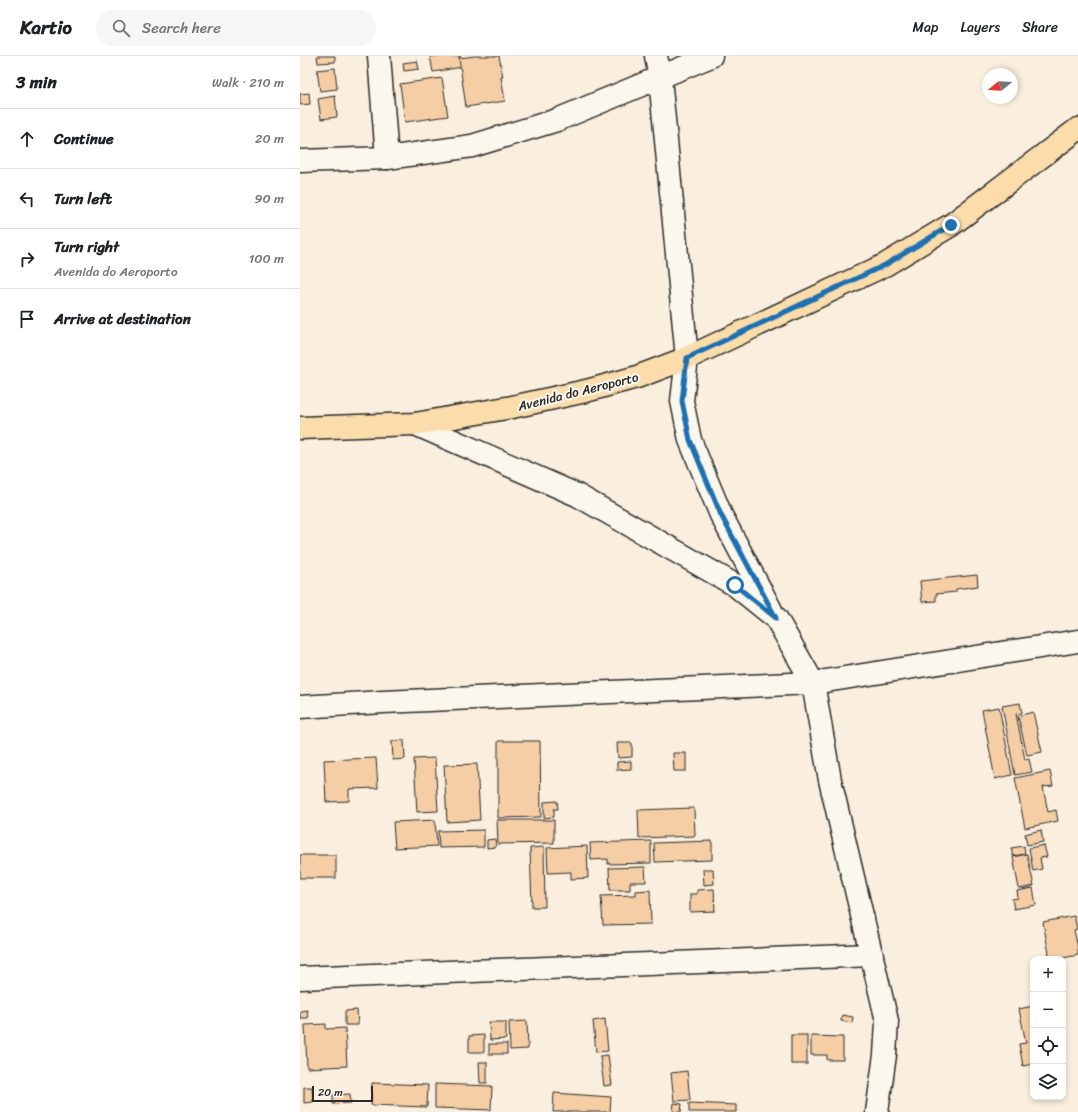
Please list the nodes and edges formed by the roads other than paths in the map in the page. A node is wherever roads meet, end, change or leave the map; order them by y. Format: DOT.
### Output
graph roads {
  1 [pos="378,56"];
  2 [pos="656,56"];
  3 [pos="711,56"];
  4 [pos="660,78"];
  5 [pos="1078,129"];
  6 [pos="387,158"];
  7 [pos="300,161"];
  8 [pos="687,358"];
  9 [pos="415,424"];
  10 [pos="300,428"];
  11 [pos="776,618"];
  12 [pos="1078,641"];
  13 [pos="812,683"];
  14 [pos="300,707"];
  15 [pos="872,955"];
  16 [pos="300,978"];
  17 [pos="877,1112"];
  1 -- 6 [label="street"];
  2 -- 4 [label="street"];
  3 -- 4 [label="street"];
  4 -- 6 [label="street"];
  4 -- 8 [label="street"];
  5 -- 8 [label="main road, Avenida do Aeroporto"];
  6 -- 7 [label="street"];
  8 -- 9 [label="main road, Avenida do Aeroporto"];
  8 -- 11 [label="street"];
  9 -- 10 [label="main road, Avenida do Aeroporto"];
  9 -- 11 [label="street"];
  11 -- 13 [label="street"];
  12 -- 13 [label="street"];
  13 -- 14 [label="street"];
  13 -- 15 [label="street"];
  15 -- 16 [label="street"];
  15 -- 17 [label="street"];
}
